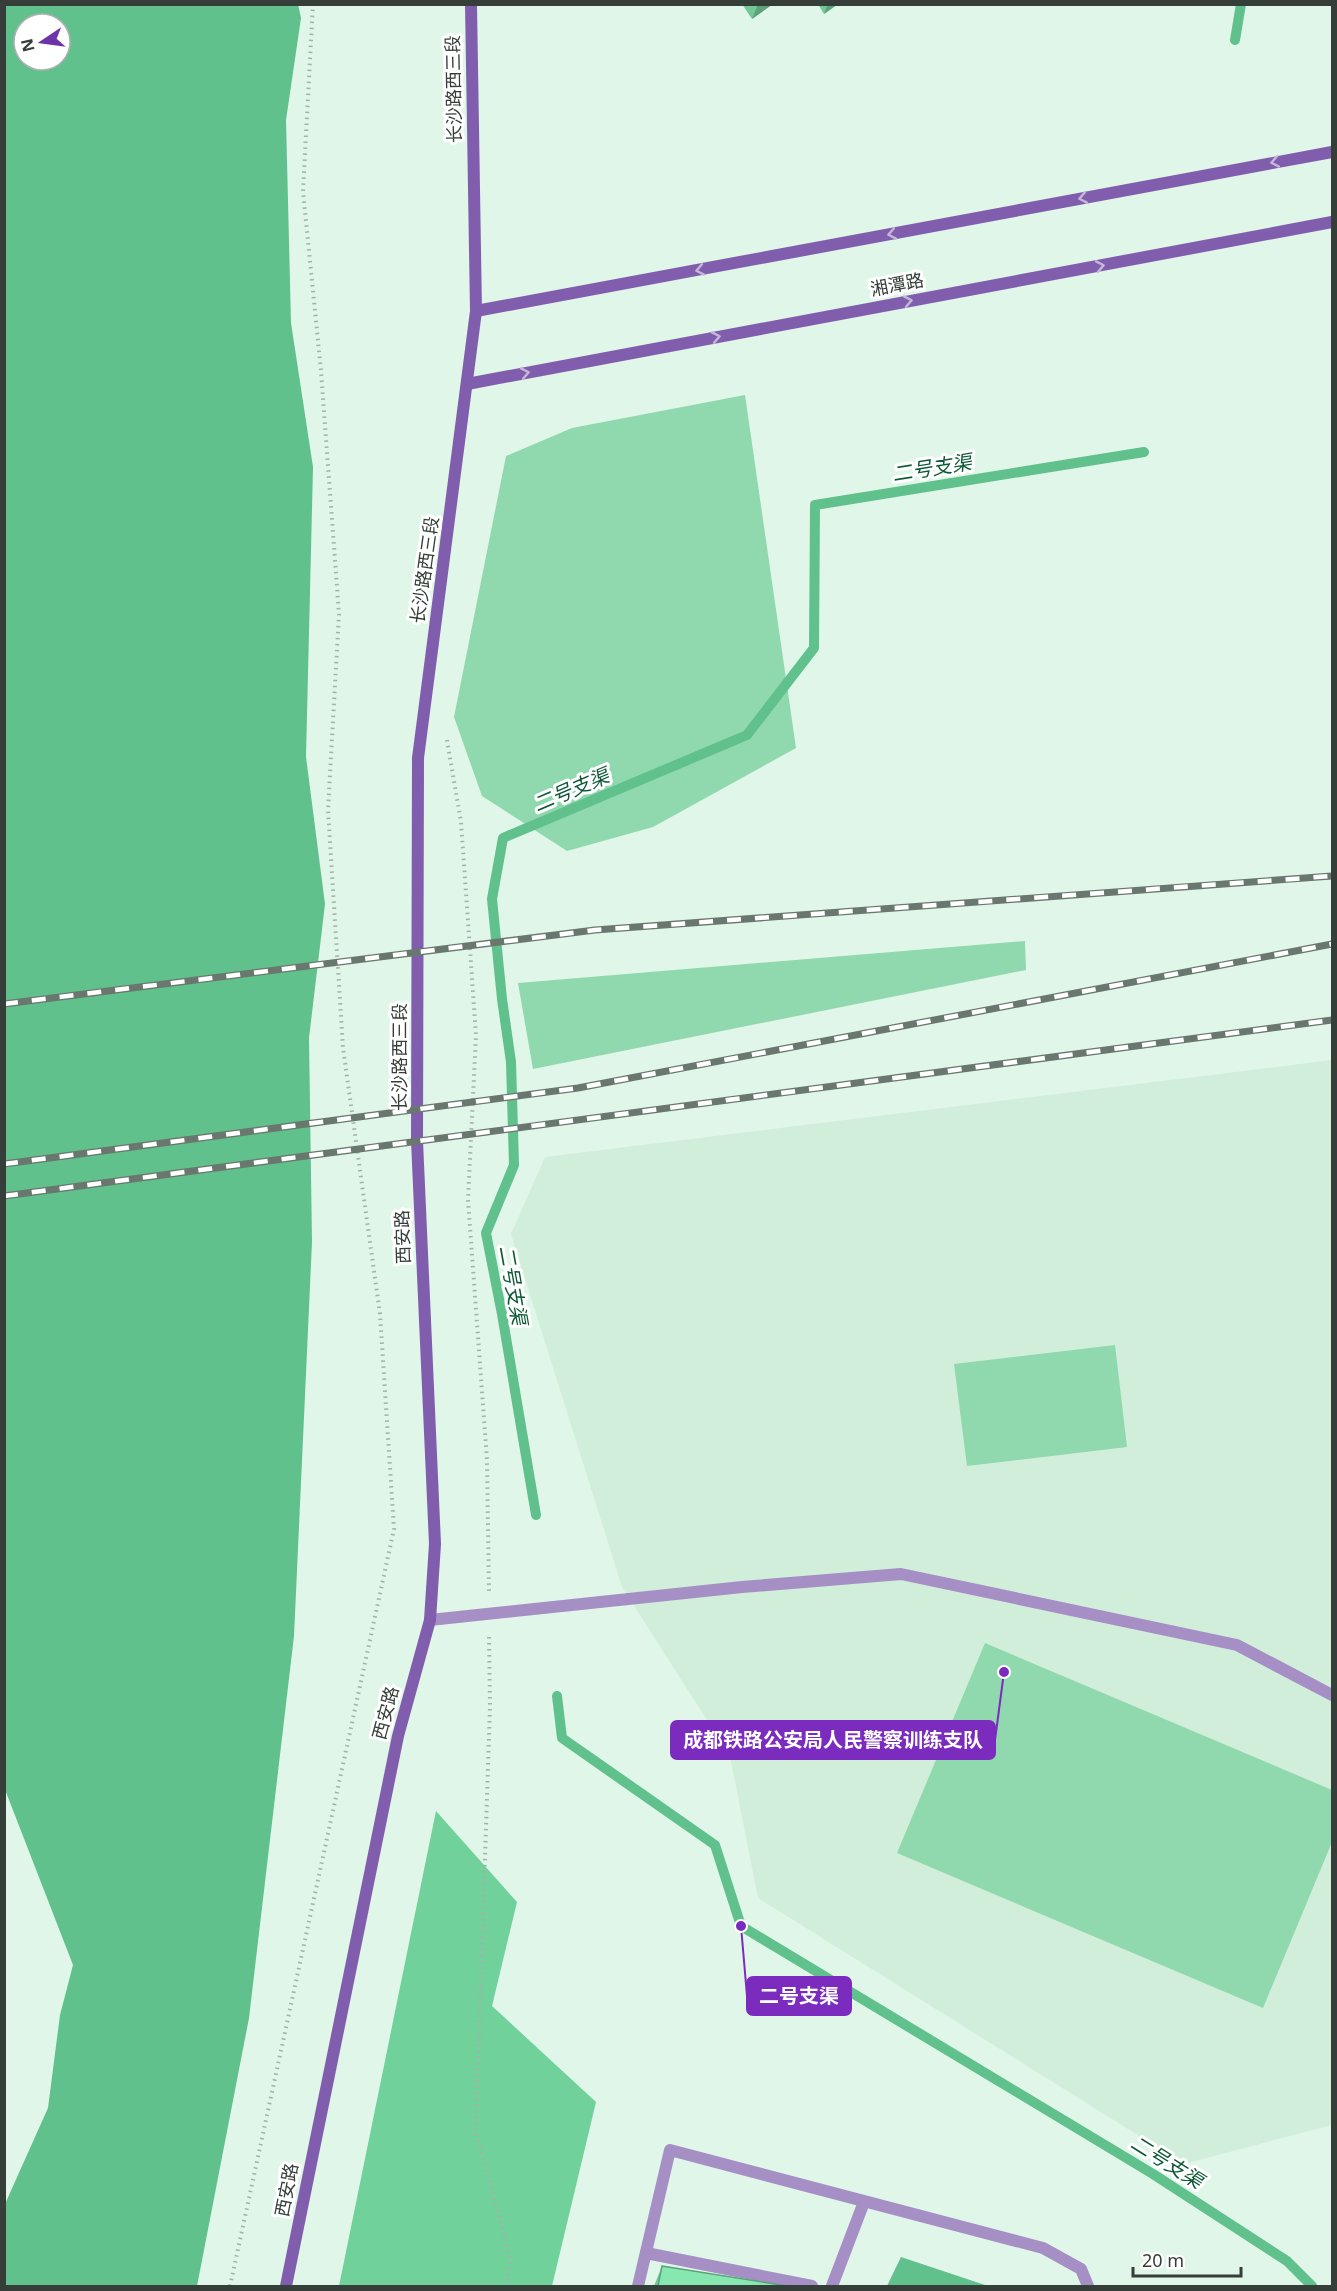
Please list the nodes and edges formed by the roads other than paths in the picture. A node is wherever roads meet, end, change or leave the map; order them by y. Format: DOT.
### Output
graph roads {
  1 [pos="471,4"];
  2 [pos="1332,152"];
  3 [pos="1332,222"];
  4 [pos="476,311"];
  5 [pos="467,384"];
  6 [pos="417,1141"];
  7 [pos="430,1620"];
  8 [pos="1332,1695"];
  9 [pos="864,2202"];
  10 [pos="646,2253"];
  11 [pos="286,2286"];
  12 [pos="638,2286"];
  13 [pos="812,2286"];
  14 [pos="832,2286"];
  15 [pos="1088,2286"];
  1 -- 4 [label="main road, 长沙路西三段"];
  2 -- 4 [label="main road, one-way"];
  5 -- 3 [label="main road, 湘潭路, one-way"];
  4 -- 5 [label="main road, 长沙路西三段"];
  5 -- 6 [label="main road, 长沙路西三段"];
  6 -- 7 [label="main road, 西安路"];
  7 -- 8 [label="lane"];
  7 -- 11 [label="main road, 西安路"];
  9 -- 10 [label="lane"];
  9 -- 14 [label="lane"];
  9 -- 15 [label="lane"];
  10 -- 12 [label="lane"];
  10 -- 13 [label="lane"];
}
